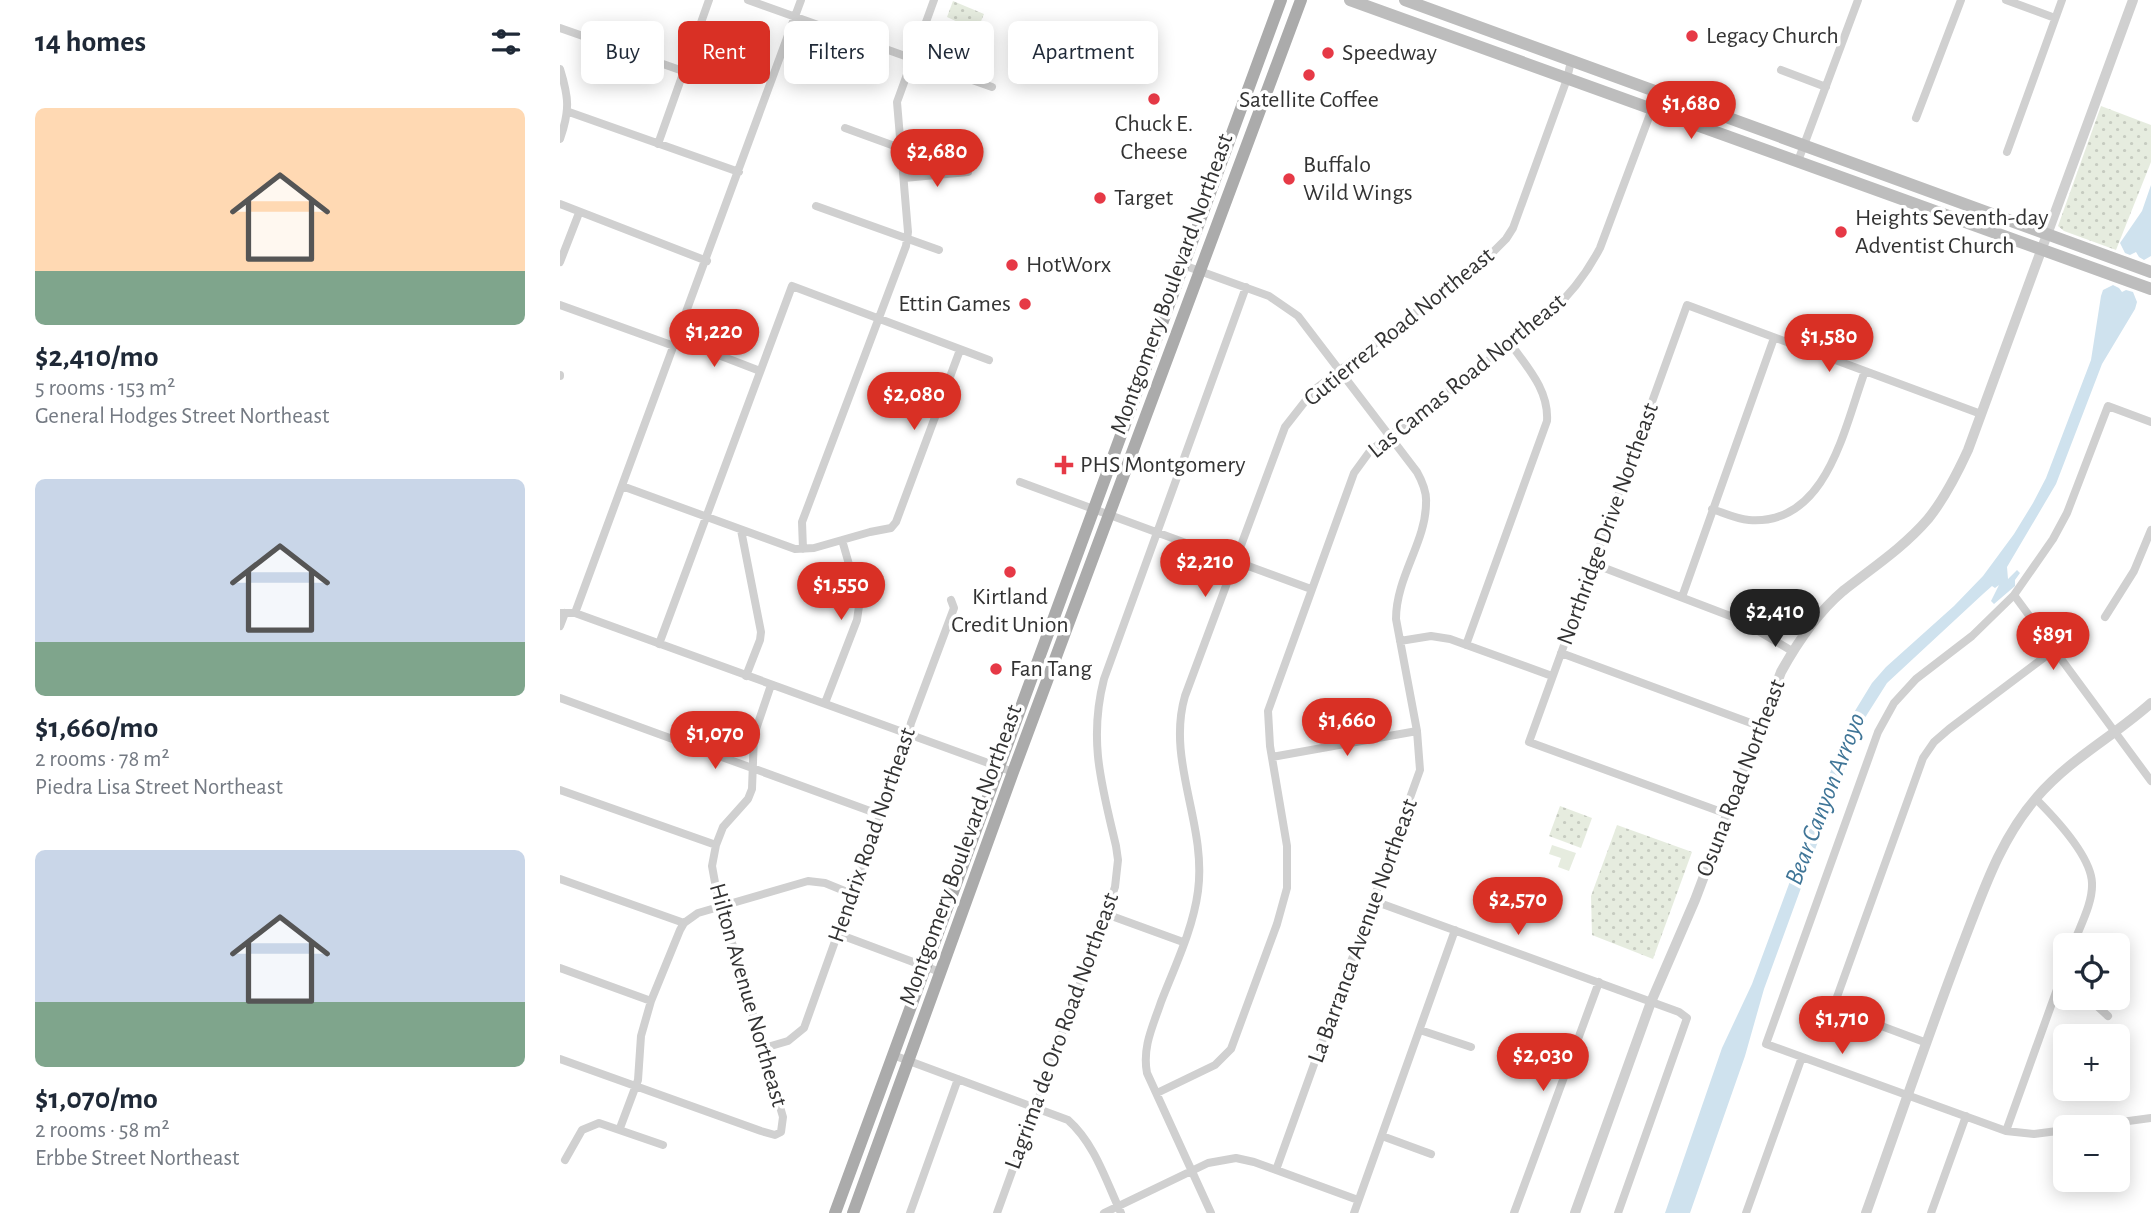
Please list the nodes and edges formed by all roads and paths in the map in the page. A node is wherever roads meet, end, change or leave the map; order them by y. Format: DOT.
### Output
graph roads {
  1 [pos="709,0"];
  2 [pos="748,0"];
  3 [pos="801,0"];
  4 [pos="934,0"];
  5 [pos="1281,0"];
  6 [pos="1300,0"];
  7 [pos="1350,0"];
  8 [pos="1405,0"];
  9 [pos="1858,0"];
  10 [pos="1961,0"];
  11 [pos="2007,0"];
  12 [pos="2062,0"];
  13 [pos="2133,0"];
  14 [pos="795,17"];
  15 [pos="2055,18"];
  16 [pos="701,21"];
  17 [pos="926,21"];
  18 [pos="560,28"];
  19 [pos="903,55"];
  20 [pos="1571,61"];
  21 [pos="560,69"];
  22 [pos="678,69"];
  23 [pos="1781,70"];
  24 [pos="1567,79"];
  25 [pos="679,84"];
  26 [pos="904,84"];
  27 [pos="984,84"];
  28 [pos="992,87"];
  29 [pos="1826,87"];
  30 [pos="1658,93"];
  31 [pos="1652,108"];
  32 [pos="569,112"];
  33 [pos="1916,118"];
  34 [pos="845,128"];
  35 [pos="560,139"];
  36 [pos="658,144"];
  37 [pos="1804,145"];
  38 [pos="900,148"];
  39 [pos="2007,152"];
  40 [pos="1798,161"];
  41 [pos="739,172"];
  42 [pos="968,172"];
  43 [pos="904,177"];
  44 [pos="560,204"];
  45 [pos="816,206"];
  46 [pos="579,213"];
  47 [pos="2048,235"];
  48 [pos="908,239"];
  49 [pos="939,250"];
  50 [pos="2043,250"];
  51 [pos="706,261"];
  52 [pos="560,262"];
  53 [pos="1183,265"];
  54 [pos="2146,270"];
  55 [pos="1199,271"];
  56 [pos="1247,287"];
  57 [pos="2151,289"];
  58 [pos="560,305"];
  59 [pos="880,318"];
  60 [pos="1774,338"];
  61 [pos="676,343"];
  62 [pos="1510,343"];
  63 [pos="960,350"];
  64 [pos="989,360"];
  65 [pos="1340,370"];
  66 [pos="760,371"];
  67 [pos="1865,371"];
  68 [pos="1981,414"];
  69 [pos="2151,422"];
  70 [pos="1389,436"];
  71 [pos="1020,482"];
  72 [pos="622,486"];
  73 [pos="1093,509"];
  74 [pos="1713,509"];
  75 [pos="1109,514"];
  76 [pos="706,517"];
  77 [pos="741,530"];
  78 [pos="2151,530"];
  79 [pos="1157,532"];
  80 [pos="842,540"];
  81 [pos="2149,543"];
  82 [pos="803,549"];
  83 [pos="1234,561"];
  84 [pos="1594,564"];
  85 [pos="1311,589"];
  86 [pos="2014,595"];
  87 [pos="1682,597"];
  88 [pos="951,600"];
  89 [pos="562,613"];
  90 [pos="575,613"];
  91 [pos="2105,617"];
  92 [pos="560,626"];
  93 [pos="1400,641"];
  94 [pos="659,645"];
  95 [pos="1466,645"];
  96 [pos="2054,650"];
  97 [pos="1792,651"];
  98 [pos="1561,653"];
  99 [pos="746,676"];
  100 [pos="1552,676"];
  101 [pos="771,685"];
  102 [pos="560,698"];
  103 [pos="2151,703"];
  104 [pos="825,704"];
  105 [pos="1759,726"];
  106 [pos="1417,731"];
  107 [pos="2115,731"];
  108 [pos="909,733"];
  109 [pos="1272,757"];
  110 [pos="998,767"];
  111 [pos="754,769"];
  112 [pos="1013,772"];
  113 [pos="2151,781"];
  114 [pos="560,790"];
  115 [pos="2036,799"];
  116 [pos="1727,814"];
  117 [pos="881,815"];
  118 [pos="716,845"];
  119 [pos="560,879"];
  120 [pos="852,894"];
  121 [pos="1374,901"];
  122 [pos="721,906"];
  123 [pos="1106,914"];
  124 [pos="684,923"];
  125 [pos="1455,930"];
  126 [pos="838,933"];
  127 [pos="2077,933"];
  128 [pos="1183,942"];
  129 [pos="925,966"];
  130 [pos="560,968"];
  131 [pos="940,972"];
  132 [pos="1599,982"];
  133 [pos="651,1001"];
  134 [pos="1651,1002"];
  135 [pos="2054,1010"];
  136 [pos="2101,1010"];
  137 [pos="2108,1016"];
  138 [pos="1420,1030"];
  139 [pos="1927,1043"];
  140 [pos="764,1048"];
  141 [pos="1471,1048"];
  142 [pos="893,1055"];
  143 [pos="1802,1057"];
  144 [pos="560,1059"];
  145 [pos="909,1060"];
  146 [pos="958,1079"];
  147 [pos="636,1086"];
  148 [pos="1157,1094"];
  149 [pos="1909,1094"];
  150 [pos="1035,1107"];
  151 [pos="1966,1116"];
  152 [pos="2151,1118"];
  153 [pos="2130,1121"];
  154 [pos="620,1128"];
  155 [pos="2006,1131"];
  156 [pos="2053,1132"];
  157 [pos="1382,1136"];
  158 [pos="663,1145"];
  159 [pos="1431,1154"];
  160 [pos="565,1160"];
  161 [pos="1192,1170"];
  162 [pos="1276,1170"];
  163 [pos="1358,1200"];
  164 [pos="1120,1210"];
  165 [pos="1932,1212"];
  166 [pos="835,1213"];
  167 [pos="853,1213"];
  168 [pos="910,1213"];
  169 [pos="997,1213"];
  170 [pos="1104,1213"];
  171 [pos="1211,1213"];
  172 [pos="1354,1213"];
  173 [pos="1514,1213"];
  174 [pos="1575,1213"];
  175 [pos="1618,1213"];
  176 [pos="1746,1213"];
  177 [pos="1867,1213"];
  1 -- 16 [label="street"];
  2 -- 14 [label="street"];
  3 -- 14 [label="street"];
  4 -- 17 [label="street"];
  5 -- 53 [label="main road, Montgomery Boulevard Northeast"];
  6 -- 55 [label="main road, Montgomery Boulevard Northeast"];
  7 -- 24 [label="main road"];
  8 -- 20 [label="main road"];
  9 -- 29 [label="street"];
  10 -- 33 [label="street"];
  11 -- 15 [label="street"];
  12 -- 15 [label="street"];
  13 -- 47 [label="street, Osuna Road Northeast"];
  14 -- 19 [label="street"];
  14 -- 41 [label="street"];
  15 -- 39 [label="street"];
  18 -- 22 [label="street"];
  20 -- 24 [label="street, Gutierrez Road Northeast"];
  20 -- 30 [label="main road"];
  21 -- 32 [label="street"];
  23 -- 29 [label="street"];
  24 -- 31 [label="main road"];
  24 -- 65 [label="street, Gutierrez Road Northeast"];
  25 -- 36 [label="street"];
  26 -- 38 [label="street"];
  27 -- 28 [label="street"];
  29 -- 37 [label="street"];
  30 -- 31 [label="street, Las Camas Road Northeast"];
  30 -- 37 [label="main road"];
  31 -- 40 [label="main road"];
  31 -- 62 [label="street, Las Camas Road Northeast"];
  32 -- 35 [label="street"];
  32 -- 36 [label="street"];
  34 -- 38 [label="street"];
  36 -- 41 [label="street"];
  37 -- 40 [label="street"];
  37 -- 47 [label="main road"];
  38 -- 43 [label="street"];
  40 -- 50 [label="main road"];
  41 -- 51 [label="street"];
  42 -- 43 [label="street"];
  43 -- 48 [label="street"];
  44 -- 46 [label="street"];
  45 -- 48 [label="street"];
  46 -- 51 [label="street"];
  46 -- 52 [label="street"];
  47 -- 50 [label="street, Osuna Road Northeast"];
  47 -- 54 [label="main road"];
  48 -- 49 [label="street"];
  48 -- 59 [label="street"];
  50 -- 57 [label="main road"];
  50 -- 68 [label="street, Osuna Road Northeast"];
  51 -- 61 [label="street"];
  53 -- 55 [label="street, La Barranca Avenue Northeast"];
  53 -- 73 [label="main road, Montgomery Boulevard Northeast"];
  55 -- 56 [label="street, La Barranca Avenue Northeast"];
  55 -- 75 [label="main road, Montgomery Boulevard Northeast"];
  56 -- 65 [label="street, La Barranca Avenue Northeast"];
  56 -- 79 [label="street, Lagrima de Oro Road Northeast"];
  58 -- 61 [label="street"];
  59 -- 63 [label="street"];
  59 -- 66 [label="street"];
  59 -- 82 [label="street"];
  60 -- 67 [label="street"];
  60 -- 74 [label="street"];
  60 -- 84 [label="street, Northridge Drive Northeast"];
  61 -- 66 [label="street"];
  61 -- 72 [label="street"];
  62 -- 70 [label="street, Las Camas Road Northeast"];
  62 -- 95 [label="street"];
  63 -- 64 [label="street"];
  63 -- 80 [label="street"];
  65 -- 70 [label="street, La Barranca Avenue Northeast"];
  65 -- 83 [label="street, Gutierrez Road Northeast"];
  66 -- 76 [label="street"];
  67 -- 68 [label="street"];
  67 -- 74 [label="street"];
  68 -- 97 [label="street, Osuna Road Northeast"];
  69 -- 86 [label="street"];
  70 -- 85 [label="street, Las Camas Road Northeast"];
  70 -- 93 [label="street, La Barranca Avenue Northeast"];
  71 -- 73 [label="street"];
  72 -- 76 [label="street"];
  72 -- 90 [label="street"];
  73 -- 75 [label="street"];
  73 -- 110 [label="main road, Montgomery Boulevard Northeast"];
  74 -- 87 [label="street"];
  75 -- 79 [label="street"];
  75 -- 112 [label="main road, Montgomery Boulevard Northeast"];
  76 -- 77 [label="street"];
  76 -- 94 [label="street"];
  77 -- 82 [label="street"];
  77 -- 99 [label="street"];
  78 -- 81 [label="street"];
  79 -- 83 [label="street"];
  79 -- 123 [label="street, Lagrima de Oro Road Northeast"];
  80 -- 82 [label="street"];
  80 -- 104 [label="street"];
  81 -- 91 [label="street"];
  83 -- 85 [label="street"];
  83 -- 128 [label="street, Gutierrez Road Northeast"];
  84 -- 87 [label="street"];
  84 -- 98 [label="street, Northridge Drive Northeast"];
  85 -- 109 [label="street, Las Camas Road Northeast"];
  86 -- 96 [label="street"];
  86 -- 143 [label="street"];
  87 -- 97 [label="street"];
  88 -- 108 [label="street, Hendrix Road Northeast"];
  89 -- 90 [label="street"];
  89 -- 92 [label="street"];
  90 -- 94 [label="street"];
  93 -- 95 [label="street"];
  93 -- 106 [label="street, La Barranca Avenue Northeast"];
  94 -- 99 [label="street"];
  95 -- 100 [label="street"];
  96 -- 107 [label="street"];
  96 -- 139 [label="street"];
  97 -- 105 [label="street, Osuna Road Northeast"];
  98 -- 100 [label="street, Northridge Drive Northeast"];
  98 -- 105 [label="street"];
  99 -- 101 [label="street"];
  100 -- 116 [label="street, Northridge Drive Northeast"];
  101 -- 104 [label="street"];
  101 -- 111 [label="street, Hilton Avenue Northeast"];
  102 -- 111 [label="street"];
  103 -- 107 [label="street"];
  104 -- 108 [label="street"];
  105 -- 116 [label="street, Osuna Road Northeast"];
  106 -- 109 [label="street"];
  106 -- 121 [label="street, La Barranca Avenue Northeast"];
  107 -- 113 [label="street"];
  107 -- 115 [label="street"];
  108 -- 110 [label="street"];
  108 -- 117 [label="street, Hendrix Road Northeast"];
  109 -- 148 [label="street, Las Camas Road Northeast"];
  110 -- 112 [label="street"];
  110 -- 129 [label="main road, Montgomery Boulevard Northeast"];
  111 -- 117 [label="street"];
  111 -- 118 [label="street, Hilton Avenue Northeast"];
  112 -- 131 [label="main road, Montgomery Boulevard Northeast"];
  114 -- 118 [label="street"];
  115 -- 127 [label="street"];
  115 -- 139 [label="street"];
  116 -- 134 [label="street, Osuna Road Northeast"];
  117 -- 120 [label="street, Hendrix Road Northeast"];
  118 -- 122 [label="street, Hilton Avenue Northeast"];
  119 -- 124 [label="street"];
  120 -- 122 [label="street"];
  120 -- 126 [label="street, Hendrix Road Northeast"];
  121 -- 125 [label="street"];
  121 -- 162 [label="street, La Barranca Avenue Northeast"];
  122 -- 124 [label="street"];
  122 -- 140 [label="street, Hilton Avenue Northeast"];
  123 -- 128 [label="street"];
  123 -- 150 [label="street, Lagrima de Oro Road Northeast"];
  124 -- 133 [label="street"];
  125 -- 132 [label="street"];
  125 -- 138 [label="street"];
  126 -- 129 [label="street"];
  126 -- 140 [label="street, Hendrix Road Northeast"];
  128 -- 148 [label="street, Gutierrez Road Northeast"];
  129 -- 131 [label="street"];
  129 -- 142 [label="main road, Montgomery Boulevard Northeast"];
  130 -- 133 [label="street"];
  131 -- 145 [label="main road, Montgomery Boulevard Northeast"];
  132 -- 134 [label="street"];
  132 -- 173 [label="street"];
  133 -- 147 [label="street"];
  134 -- 174 [label="street, Osuna Road Northeast"];
  134 -- 175 [label="street"];
  135 -- 155 [label="street"];
  136 -- 137 [label="street"];
  138 -- 141 [label="street"];
  138 -- 157 [label="street"];
  139 -- 149 [label="street"];
  140 -- 147 [label="street, Hilton Avenue Northeast"];
  142 -- 145 [label="street"];
  142 -- 166 [label="main road, Montgomery Boulevard Northeast"];
  143 -- 149 [label="street"];
  143 -- 176 [label="street"];
  144 -- 147 [label="street"];
  145 -- 146 [label="street"];
  145 -- 167 [label="main road, Montgomery Boulevard Northeast"];
  146 -- 150 [label="street"];
  146 -- 168 [label="street"];
  147 -- 154 [label="street"];
  148 -- 161 [label="street, Gutierrez Road Northeast"];
  149 -- 151 [label="street"];
  149 -- 177 [label="street"];
  150 -- 164 [label="street"];
  150 -- 169 [label="street, Lagrima de Oro Road Northeast"];
  151 -- 155 [label="street"];
  151 -- 165 [label="street"];
  152 -- 153 [label="street"];
  154 -- 158 [label="street"];
  154 -- 160 [label="street"];
  155 -- 156 [label="street"];
  157 -- 159 [label="street"];
  157 -- 163 [label="street"];
  161 -- 162 [label="street"];
  161 -- 164 [label="street"];
  161 -- 171 [label="street, Gutierrez Road Northeast"];
  162 -- 163 [label="street"];
  163 -- 172 [label="street"];
  164 -- 170 [label="street"];
}
